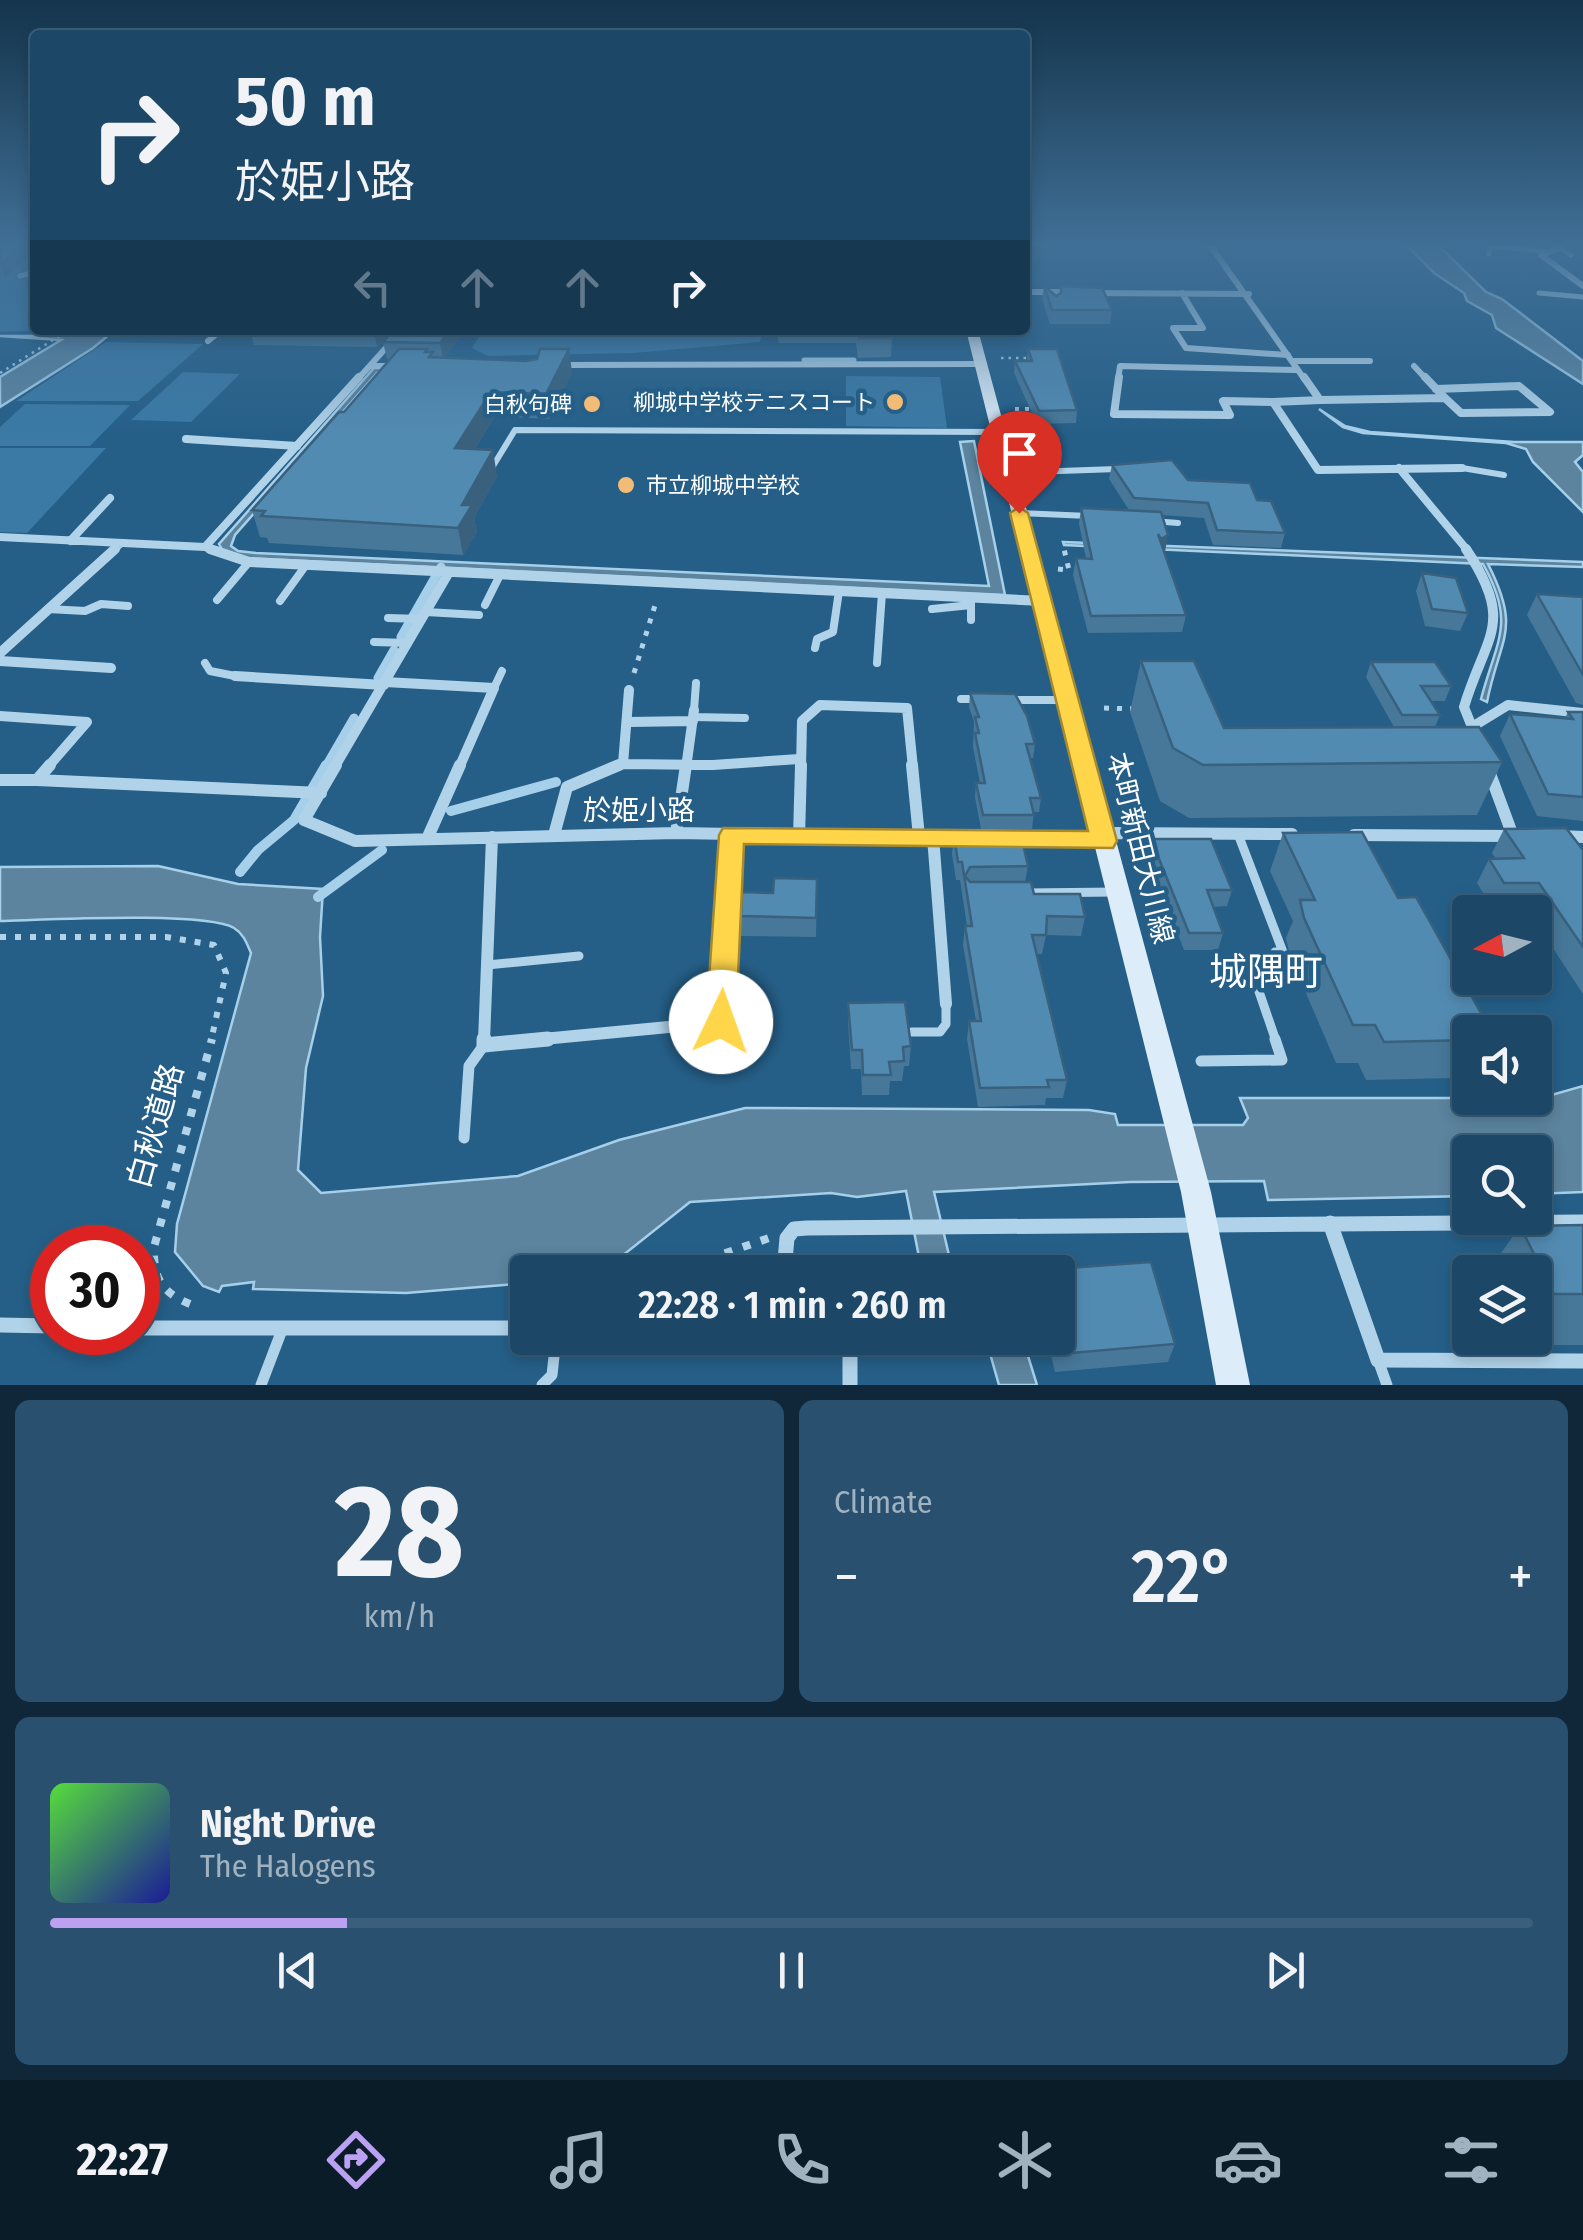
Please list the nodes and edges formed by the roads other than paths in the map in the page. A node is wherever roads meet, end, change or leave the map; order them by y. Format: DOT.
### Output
graph roads {
  1 [pos="1190,307"];
  2 [pos="1256,307"];
  3 [pos="215,335"];
  4 [pos="398,335"];
  5 [pos="975,335"];
  6 [pos="208,341"];
  7 [pos="991,361"];
  8 [pos="1293,362"];
  9 [pos="1370,362"];
  10 [pos="544,365"];
  11 [pos="370,366"];
  12 [pos="408,366"];
  13 [pos="1414,366"];
  14 [pos="1436,389"];
  15 [pos="1445,398"];
  16 [pos="1320,400"];
  17 [pos="1273,402"];
  18 [pos="998,432"];
  19 [pos="186,439"];
  20 [pos="298,446"];
  21 [pos="494,466"];
  22 [pos="1399,468"];
  23 [pos="1462,468"];
  24 [pos="1120,469"];
  25 [pos="1032,472"];
  26 [pos="1504,475"];
  27 [pos="110,498"];
  28 [pos="1019,513"];
  29 [pos="1097,517"];
  30 [pos="1146,520"];
  31 [pos="1178,523"];
  32 [pos="0,537"];
  33 [pos="70,541"];
  34 [pos="120,544"];
  35 [pos="206,547"];
  36 [pos="249,562"];
  37 [pos="306,565"];
  38 [pos="441,572"];
  39 [pos="500,575"];
  40 [pos="839,591"];
  41 [pos="882,593"];
  42 [pos="217,600"];
  43 [pos="280,601"];
  44 [pos="971,601"];
  45 [pos="1042,601"];
  46 [pos="128,606"];
  47 [pos="485,606"];
  48 [pos="48,609"];
  49 [pos="932,609"];
  50 [pos="480,615"];
  51 [pos="421,616"];
  52 [pos="388,618"];
  53 [pos="971,620"];
  54 [pos="374,642"];
  55 [pos="408,643"];
  56 [pos="816,648"];
  57 [pos="0,657"];
  58 [pos="876,662"];
  59 [pos="205,663"];
  60 [pos="111,668"];
  61 [pos="502,670"];
  62 [pos="235,676"];
  63 [pos="384,683"];
  64 [pos="696,683"];
  65 [pos="494,688"];
  66 [pos="629,690"];
  67 [pos="961,699"];
  68 [pos="980,699"];
  69 [pos="999,700"];
  70 [pos="1067,700"];
  71 [pos="1583,713"];
  72 [pos="0,716"];
  73 [pos="694,716"];
  74 [pos="744,718"];
  75 [pos="629,722"];
  76 [pos="1472,727"];
  77 [pos="799,759"];
  78 [pos="623,764"];
  79 [pos="687,764"];
  80 [pos="0,780"];
  81 [pos="37,780"];
  82 [pos="313,792"];
  83 [pos="676,834"];
  84 [pos="1238,834"];
  85 [pos="1316,834"];
  86 [pos="554,835"];
  87 [pos="732,835"];
  88 [pos="1336,835"];
  89 [pos="1513,836"];
  90 [pos="1531,836"];
  91 [pos="1548,836"];
  92 [pos="1583,836"];
  93 [pos="492,837"];
  94 [pos="799,837"];
  95 [pos="926,837"];
  96 [pos="1102,837"];
  97 [pos="972,838"];
  98 [pos="992,838"];
  99 [pos="426,839"];
  100 [pos="1116,892"];
  101 [pos="1008,893"];
  102 [pos="579,956"];
  103 [pos="488,964"];
  104 [pos="946,1004"];
  105 [pos="912,1032"];
  106 [pos="484,1044"];
  107 [pos="1201,1061"];
  108 [pos="464,1138"];
  109 [pos="1199,1208"];
  110 [pos="1583,1222"];
  111 [pos="1330,1223"];
  112 [pos="786,1255"];
  113 [pos="0,1325"];
  114 [pos="30,1326"];
  115 [pos="160,1328"];
  116 [pos="510,1328"];
  117 [pos="282,1330"];
  118 [pos="554,1355"];
  119 [pos="850,1355"];
  120 [pos="1378,1360"];
  121 [pos="1583,1361"];
  122 [pos="261,1385"];
  123 [pos="542,1385"];
  124 [pos="850,1385"];
  125 [pos="1233,1385"];
  126 [pos="1388,1385"];
  1 -- 8 [label="street"];
  2 -- 8 [label="street"];
  3 -- 6 [label="street"];
  4 -- 11 [label="street"];
  5 -- 7 [label="main road, 本町新田大川線"];
  7 -- 10 [label="street"];
  7 -- 18 [label="main road, 本町新田大川線"];
  8 -- 9 [label="street"];
  8 -- 16 [label="street"];
  8 -- 17 [label="street"];
  11 -- 12 [label="street"];
  11 -- 20 [label="street"];
  13 -- 14 [label="street"];
  14 -- 15 [label="street"];
  14 -- 15 [label="street"];
  15 -- 16 [label="street"];
  16 -- 17 [label="street"];
  17 -- 22 [label="street"];
  18 -- 21 [label="lane"];
  18 -- 28 [label="main road, 本町新田大川線"];
  19 -- 20 [label="street"];
  20 -- 35 [label="street"];
  22 -- 23 [label="street"];
  22 -- 76 [label="street"];
  23 -- 26 [label="lane"];
  24 -- 25 [label="lane"];
  27 -- 33 [label="street"];
  28 -- 29 [label="lane"];
  28 -- 45 [label="main road, 本町新田大川線"];
  30 -- 31 [label="lane"];
  32 -- 33 [label="street"];
  33 -- 34 [label="street"];
  34 -- 35 [label="street"];
  34 -- 48 [label="street"];
  35 -- 36 [label="street"];
  36 -- 37 [label="street"];
  36 -- 42 [label="lane"];
  37 -- 38 [label="street"];
  37 -- 43 [label="lane"];
  38 -- 39 [label="street"];
  38 -- 51 [label="street"];
  39 -- 40 [label="street"];
  39 -- 47 [label="lane"];
  40 -- 41 [label="street"];
  40 -- 56 [label="lane"];
  41 -- 44 [label="street"];
  41 -- 58 [label="lane"];
  44 -- 45 [label="street"];
  44 -- 49 [label="lane"];
  44 -- 53 [label="lane"];
  45 -- 70 [label="main road, 本町新田大川線"];
  46 -- 48 [label="lane"];
  48 -- 57 [label="street"];
  50 -- 51 [label="lane"];
  51 -- 52 [label="lane"];
  51 -- 55 [label="street"];
  54 -- 55 [label="lane"];
  55 -- 63 [label="street"];
  57 -- 60 [label="street"];
  59 -- 62 [label="lane"];
  61 -- 65 [label="lane"];
  62 -- 63 [label="street"];
  63 -- 65 [label="street"];
  63 -- 82 [label="street"];
  64 -- 73 [label="lane"];
  65 -- 99 [label="street"];
  66 -- 75 [label="street"];
  67 -- 68 [label="lane"];
  69 -- 70 [label="lane"];
  70 -- 96 [label="main road, 本町新田大川線"];
  71 -- 76 [label="street"];
  72 -- 81 [label="street"];
  73 -- 74 [label="lane"];
  73 -- 75 [label="street"];
  73 -- 79 [label="street"];
  75 -- 78 [label="street"];
  76 -- 89 [label="street"];
  77 -- 79 [label="street"];
  77 -- 94 [label="street"];
  77 -- 95 [label="street"];
  78 -- 79 [label="street"];
  78 -- 86 [label="street"];
  79 -- 83 [label="street"];
  80 -- 81 [label="street"];
  81 -- 82 [label="street"];
  82 -- 99 [label="street, 於姫小路"];
  83 -- 86 [label="street, 於姫小路"];
  83 -- 87 [label="street, 於姫小路"];
  84 -- 85 [label="street"];
  84 -- 96 [label="street"];
  84 -- 107 [label="lane"];
  86 -- 93 [label="street, 於姫小路"];
  87 -- 94 [label="street, 於姫小路"];
  87 -- 106 [label="street"];
  88 -- 89 [label="street"];
  89 -- 90 [label="street"];
  91 -- 92 [label="street"];
  93 -- 99 [label="street, 於姫小路"];
  93 -- 103 [label="street"];
  94 -- 95 [label="street, 於姫小路"];
  95 -- 97 [label="street, 於姫小路"];
  95 -- 104 [label="street"];
  96 -- 98 [label="street"];
  96 -- 100 [label="main road, 本町新田大川線"];
  100 -- 101 [label="lane"];
  100 -- 109 [label="main road, 本町新田大川線"];
  102 -- 103 [label="lane"];
  103 -- 106 [label="street"];
  104 -- 105 [label="lane"];
  106 -- 108 [label="lane"];
  109 -- 111 [label="street"];
  109 -- 112 [label="street"];
  109 -- 125 [label="main road, 本町新田大川線"];
  110 -- 111 [label="street"];
  111 -- 120 [label="street"];
  113 -- 114 [label="street"];
  115 -- 117 [label="street"];
  116 -- 117 [label="street"];
  117 -- 122 [label="lane"];
  118 -- 123 [label="lane"];
  119 -- 124 [label="street"];
  120 -- 121 [label="street"];
  120 -- 126 [label="lane"];
}
